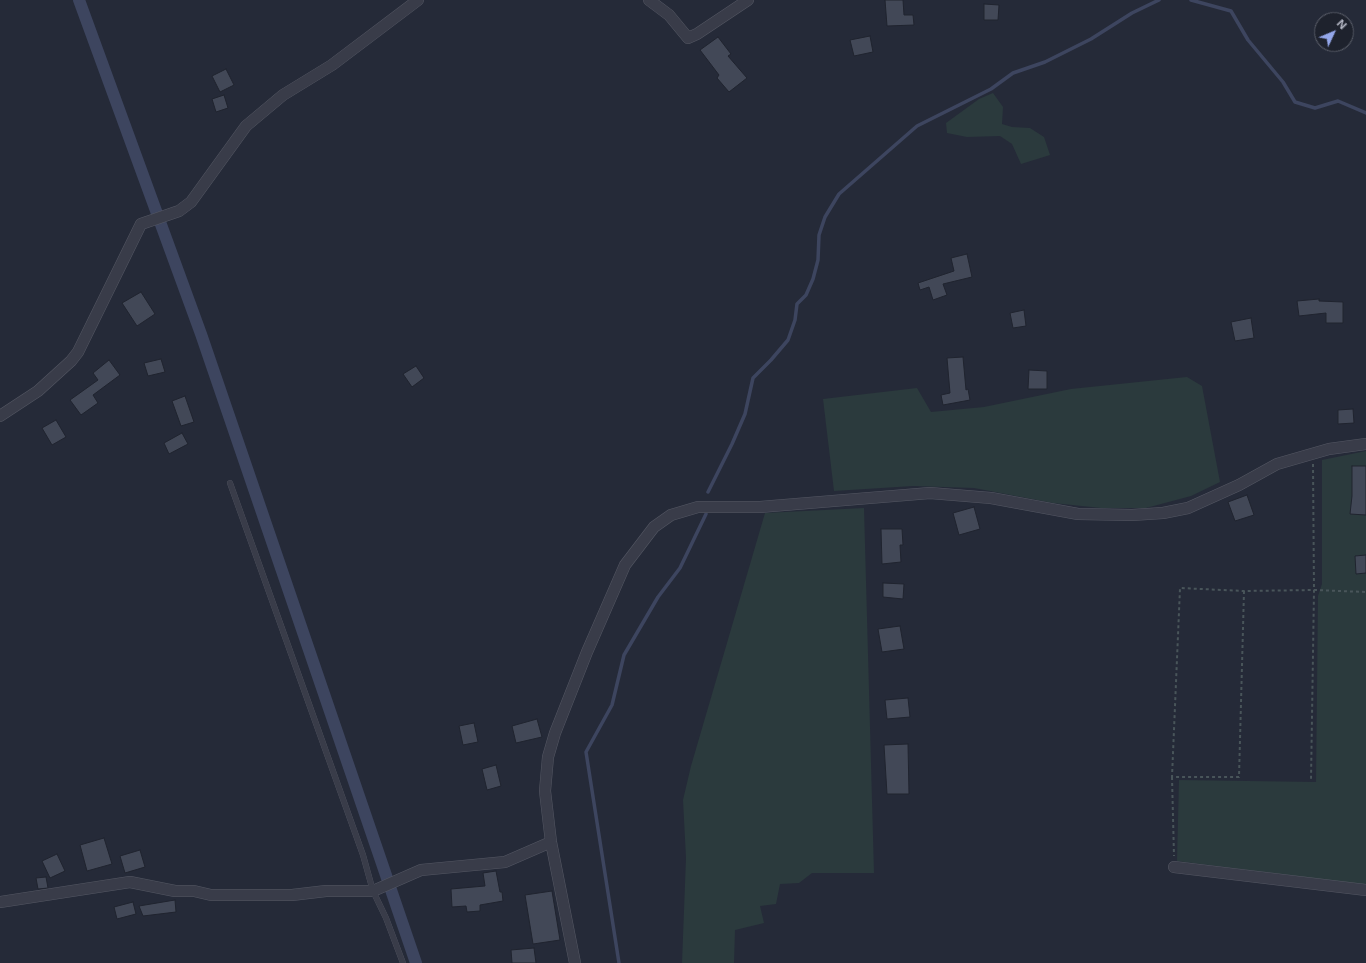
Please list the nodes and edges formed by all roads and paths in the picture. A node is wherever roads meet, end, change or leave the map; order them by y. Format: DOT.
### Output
graph roads {
  1 [pos="418,0"];
  2 [pos="649,0"];
  3 [pos="748,0"];
  4 [pos="0,416"];
  5 [pos="1366,444"];
  6 [pos="1313,453"];
  7 [pos="230,483"];
  8 [pos="1314,590"];
  9 [pos="1244,591"];
  10 [pos="1366,592"];
  11 [pos="1172,777"];
  12 [pos="1311,780"];
  13 [pos="551,842"];
  14 [pos="1174,867"];
  15 [pos="1366,890"];
  16 [pos="373,891"];
  17 [pos="0,902"];
  18 [pos="403,963"];
  19 [pos="575,963"];
  1 -- 4 [label="street"];
  2 -- 3 [label="street"];
  5 -- 6 [label="street"];
  6 -- 8 [label="path"];
  6 -- 13 [label="street"];
  7 -- 16 [label="lane"];
  8 -- 9 [label="path"];
  8 -- 10 [label="path"];
  8 -- 12 [label="path"];
  9 -- 11 [label="path"];
  9 -- 11 [label="path"];
  11 -- 14 [label="path"];
  13 -- 16 [label="street"];
  13 -- 19 [label="street"];
  14 -- 15 [label="street"];
  16 -- 17 [label="street"];
  16 -- 18 [label="lane"];
}
